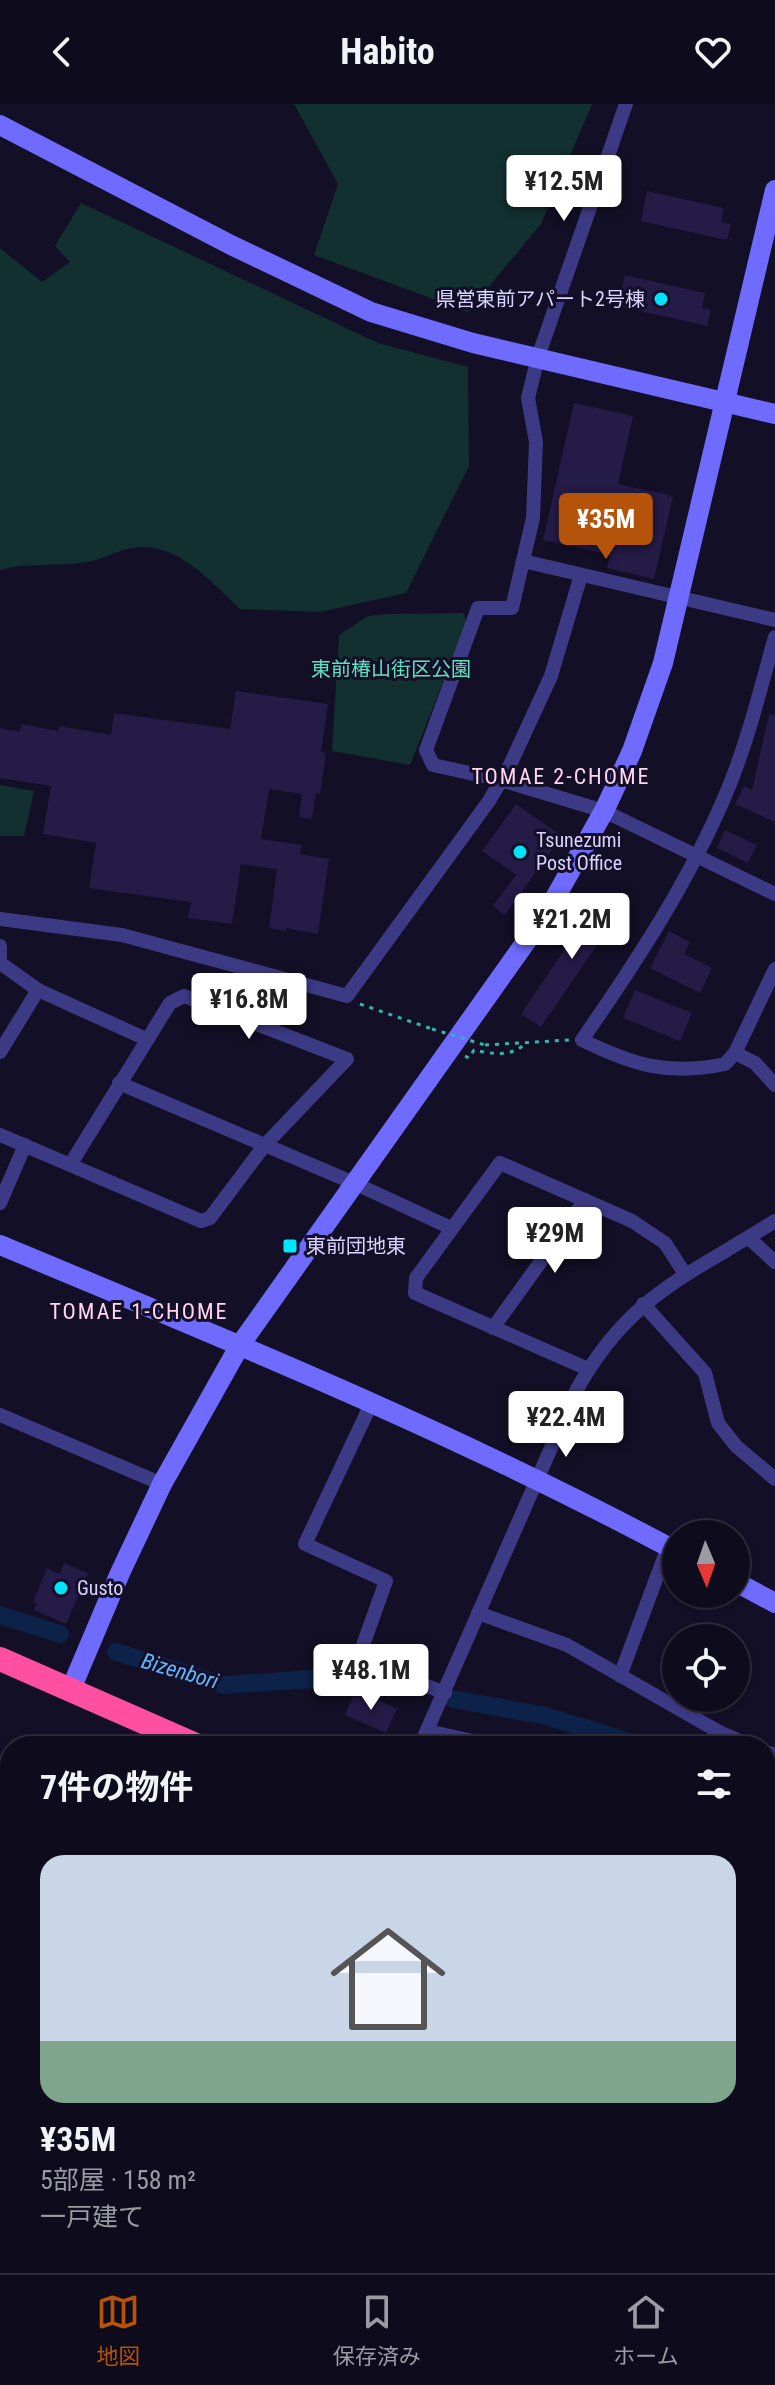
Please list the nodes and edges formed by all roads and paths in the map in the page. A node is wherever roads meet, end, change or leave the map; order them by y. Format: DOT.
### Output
graph roads {
  1 [pos="626,104"];
  2 [pos="0,125"];
  3 [pos="775,190"];
  4 [pos="538,357"];
  5 [pos="725,403"];
  6 [pos="775,414"];
  7 [pos="523,561"];
  8 [pos="581,575"];
  9 [pos="679,597"];
  10 [pos="775,620"];
  11 [pos="775,637"];
  12 [pos="501,780"];
  13 [pos="604,811"];
  14 [pos="696,855"];
  15 [pos="775,894"];
  16 [pos="0,919"];
  17 [pos="0,946"];
  18 [pos="0,960"];
  19 [pos="775,969"];
  20 [pos="38,990"];
  21 [pos="347,996"];
  22 [pos="146,1039"];
  23 [pos="582,1040"];
  24 [pos="526,1044"];
  25 [pos="452,1049"];
  26 [pos="0,1052"];
  27 [pos="735,1053"];
  28 [pos="119,1083"];
  29 [pos="775,1085"];
  30 [pos="0,1135"];
  31 [pos="25,1145"];
  32 [pos="264,1146"];
  33 [pos="70,1165"];
  34 [pos="354,1183"];
  35 [pos="585,1200"];
  36 [pos="0,1203"];
  37 [pos="775,1221"];
  38 [pos="451,1228"];
  39 [pos="749,1238"];
  40 [pos="0,1245"];
  41 [pos="775,1262"];
  42 [pos="685,1274"];
  43 [pos="643,1304"];
  44 [pos="493,1328"];
  45 [pos="240,1345"];
  46 [pos="588,1369"];
  47 [pos="371,1404"];
  48 [pos="0,1415"];
  49 [pos="536,1479"];
  50 [pos="775,1479"];
  51 [pos="162,1484"];
  52 [pos="662,1544"];
  53 [pos="662,1573"];
  54 [pos="750,1590"];
  55 [pos="775,1603"];
  56 [pos="478,1613"];
  57 [pos="0,1659"];
  58 [pos="620,1676"];
  59 [pos="71,1689"];
  60 [pos="445,1693"];
  61 [pos="427,1731"];
  62 [pos="176,1736"];
  63 [pos="425,1736"];
  64 [pos="450,1736"];
  65 [pos="728,1736"];
  1 -- 4 [label="street"];
  2 -- 4 [label="street"];
  3 -- 5 [label="street"];
  4 -- 5 [label="street"];
  4 -- 7 [label="street"];
  5 -- 6 [label="street"];
  5 -- 9 [label="street"];
  7 -- 8 [label="street"];
  7 -- 12 [label="street"];
  8 -- 9 [label="street"];
  8 -- 12 [label="street"];
  9 -- 10 [label="street"];
  9 -- 13 [label="street"];
  11 -- 14 [label="street"];
  12 -- 13 [label="street"];
  12 -- 21 [label="street"];
  13 -- 14 [label="street"];
  13 -- 25 [label="street"];
  14 -- 15 [label="street"];
  14 -- 23 [label="street"];
  16 -- 21 [label="street"];
  17 -- 18 [label="street"];
  18 -- 20 [label="street"];
  19 -- 27 [label="street"];
  20 -- 22 [label="street"];
  20 -- 26 [label="street"];
  21 -- 24 [label="path, bridge"];
  22 -- 28 [label="street"];
  22 -- 32 [label="street"];
  23 -- 24 [label="path"];
  23 -- 27 [label="street"];
  24 -- 25 [label="path"];
  25 -- 34 [label="street"];
  27 -- 29 [label="street"];
  28 -- 32 [label="street"];
  28 -- 33 [label="street"];
  30 -- 31 [label="street"];
  31 -- 33 [label="street"];
  31 -- 36 [label="street"];
  32 -- 33 [label="street"];
  32 -- 34 [label="street"];
  34 -- 38 [label="street"];
  34 -- 45 [label="street"];
  35 -- 38 [label="street"];
  35 -- 42 [label="street"];
  35 -- 44 [label="street"];
  37 -- 39 [label="street"];
  38 -- 44 [label="street"];
  39 -- 41 [label="street"];
  39 -- 42 [label="street"];
  40 -- 45 [label="street"];
  42 -- 43 [label="street"];
  43 -- 46 [label="street"];
  43 -- 50 [label="street"];
  44 -- 46 [label="street"];
  45 -- 47 [label="street"];
  45 -- 51 [label="street"];
  46 -- 49 [label="street"];
  47 -- 49 [label="street"];
  47 -- 60 [label="street"];
  48 -- 51 [label="street"];
  49 -- 52 [label="street"];
  49 -- 56 [label="street"];
  51 -- 59 [label="street"];
  53 -- 58 [label="street"];
  54 -- 55 [label="street"];
  56 -- 58 [label="street"];
  56 -- 60 [label="street"];
  57 -- 59 [label="highway"];
  58 -- 65 [label="street"];
  59 -- 62 [label="highway"];
  60 -- 61 [label="street"];
  61 -- 63 [label="street"];
  61 -- 64 [label="street"];
}
